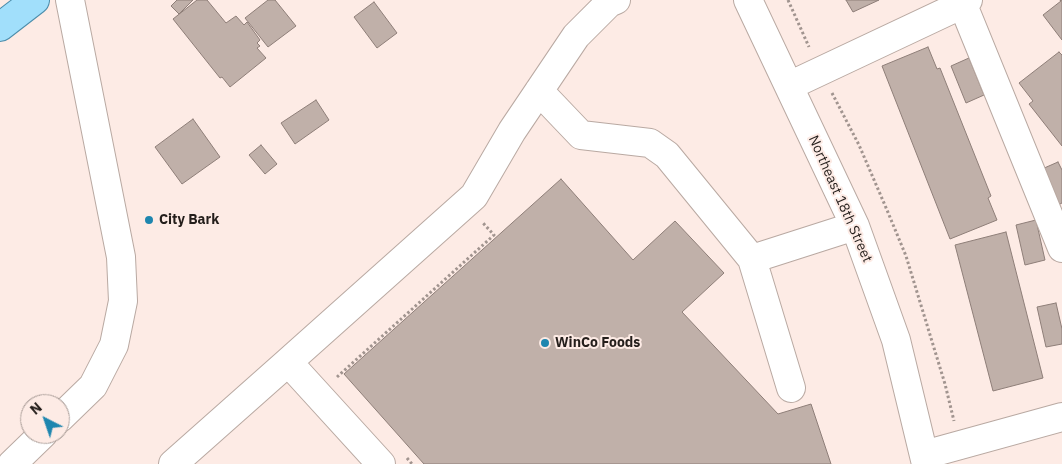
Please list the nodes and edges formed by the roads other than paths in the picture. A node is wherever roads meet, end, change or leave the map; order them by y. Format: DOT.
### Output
graph roads {
  1 [pos="35,0"];
  2 [pos="70,0"];
  3 [pos="616,0"];
  4 [pos="748,0"];
  5 [pos="964,1"];
  6 [pos="0,27"];
  7 [pos="789,86"];
  8 [pos="539,91"];
  9 [pos="855,226"];
  10 [pos="1062,248"];
  11 [pos="752,259"];
  12 [pos="288,362"];
  13 [pos="791,388"];
  14 [pos="70,408"];
  15 [pos="1062,417"];
  16 [pos="33,444"];
  17 [pos="925,459"];
  18 [pos="12,464"];
  19 [pos="173,464"];
  20 [pos="381,464"];
  1 -- 6 [label="main road"];
  2 -- 14 [label="street"];
  3 -- 8 [label="street"];
  4 -- 7 [label="street, Northeast 18th Street"];
  5 -- 7 [label="street"];
  5 -- 10 [label="street"];
  7 -- 9 [label="street, Northeast 18th Street"];
  8 -- 11 [label="street"];
  8 -- 12 [label="street"];
  9 -- 11 [label="street"];
  9 -- 17 [label="street, Northeast 18th Street"];
  11 -- 13 [label="street"];
  12 -- 19 [label="street"];
  12 -- 20 [label="street"];
  15 -- 17 [label="street"];
  16 -- 18 [label="street"];
}
